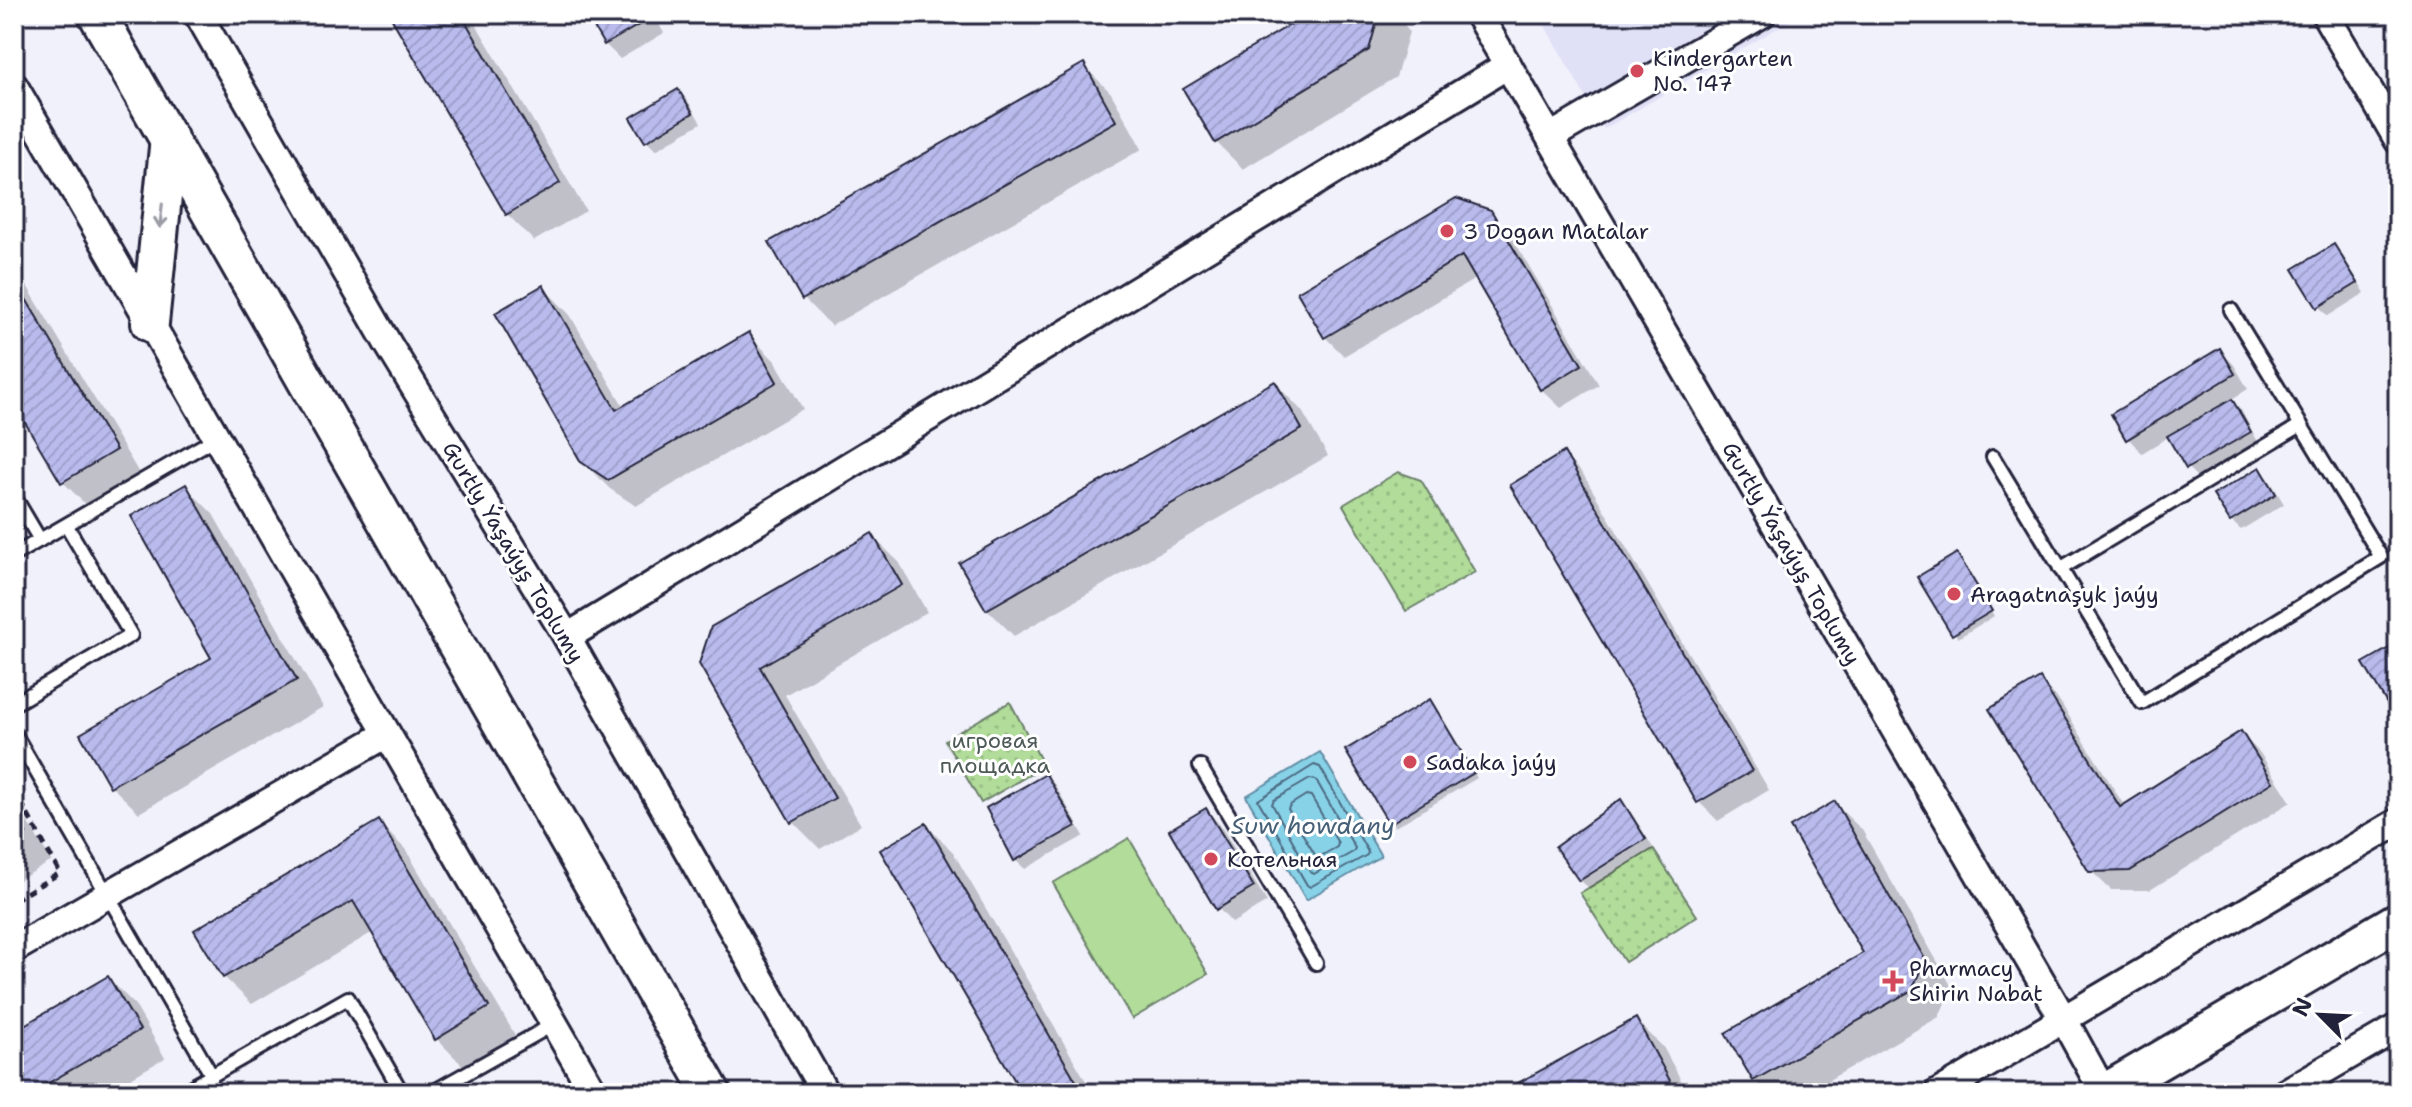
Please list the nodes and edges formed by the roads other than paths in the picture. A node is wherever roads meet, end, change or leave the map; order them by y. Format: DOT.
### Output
graph roads {
  1 [pos="97,14"];
  2 [pos="198,14"];
  3 [pos="1478,14"];
  4 [pos="1762,14"];
  5 [pos="2325,14"];
  6 [pos="1508,65"];
  7 [pos="14,86"];
  8 [pos="1550,137"];
  9 [pos="169,138"];
  10 [pos="2398,140"];
  11 [pos="2231,310"];
  12 [pos="150,323"];
  13 [pos="2301,425"];
  14 [pos="216,438"];
  15 [pos="1993,457"];
  16 [pos="14,496"];
  17 [pos="67,526"];
  18 [pos="40,540"];
  19 [pos="14,555"];
  20 [pos="2060,569"];
  21 [pos="567,637"];
  22 [pos="14,704"];
  23 [pos="14,733"];
  24 [pos="387,734"];
  25 [pos="1200,766"];
  26 [pos="2398,822"];
  27 [pos="108,894"];
  28 [pos="2398,921"];
  29 [pos="14,949"];
  30 [pos="1316,963"];
  31 [pos="2064,1020"];
  32 [pos="554,1024"];
  33 [pos="2398,1027"];
  34 [pos="212,1076"];
  35 [pos="181,1093"];
  36 [pos="402,1093"];
  37 [pos="431,1093"];
  38 [pos="594,1093"];
  39 [pos="712,1093"];
  40 [pos="825,1093"];
  41 [pos="1938,1093"];
  42 [pos="2104,1093"];
  43 [pos="2285,1093"];
  1 -- 9 [label="street"];
  2 -- 21 [label="street, Gurtly Ýaşaýyş Toplumy"];
  3 -- 6 [label="street, Gurtly Ýaşaýyş Toplumy"];
  4 -- 8 [label="street"];
  5 -- 10 [label="street"];
  6 -- 8 [label="street, Gurtly Ýaşaýyş Toplumy"];
  6 -- 21 [label="street"];
  7 -- 12 [label="street"];
  8 -- 31 [label="street, Gurtly Ýaşaýyş Toplumy"];
  9 -- 12 [label="street, one-way"];
  9 -- 39 [label="street"];
  11 -- 13 [label="lane"];
  12 -- 14 [label="street"];
  13 -- 20 [label="lane"];
  13 -- 20 [label="lane"];
  14 -- 17 [label="lane"];
  14 -- 24 [label="street"];
  15 -- 20 [label="lane"];
  16 -- 18 [label="lane"];
  17 -- 18 [label="lane"];
  17 -- 22 [label="lane"];
  18 -- 19 [label="lane"];
  21 -- 40 [label="street, Gurtly Ýaşaýyş Toplumy"];
  23 -- 27 [label="lane"];
  24 -- 27 [label="street"];
  24 -- 32 [label="street"];
  25 -- 30 [label="lane"];
  26 -- 31 [label="street"];
  27 -- 29 [label="street"];
  27 -- 34 [label="lane"];
  28 -- 42 [label="street, Gurtly Ýaşaýyş Toplumy"];
  31 -- 41 [label="street"];
  31 -- 42 [label="street, Gurtly Ýaşaýyş Toplumy"];
  32 -- 37 [label="lane"];
  32 -- 38 [label="street"];
  33 -- 43 [label="street"];
  34 -- 35 [label="lane"];
  34 -- 36 [label="lane"];
}
